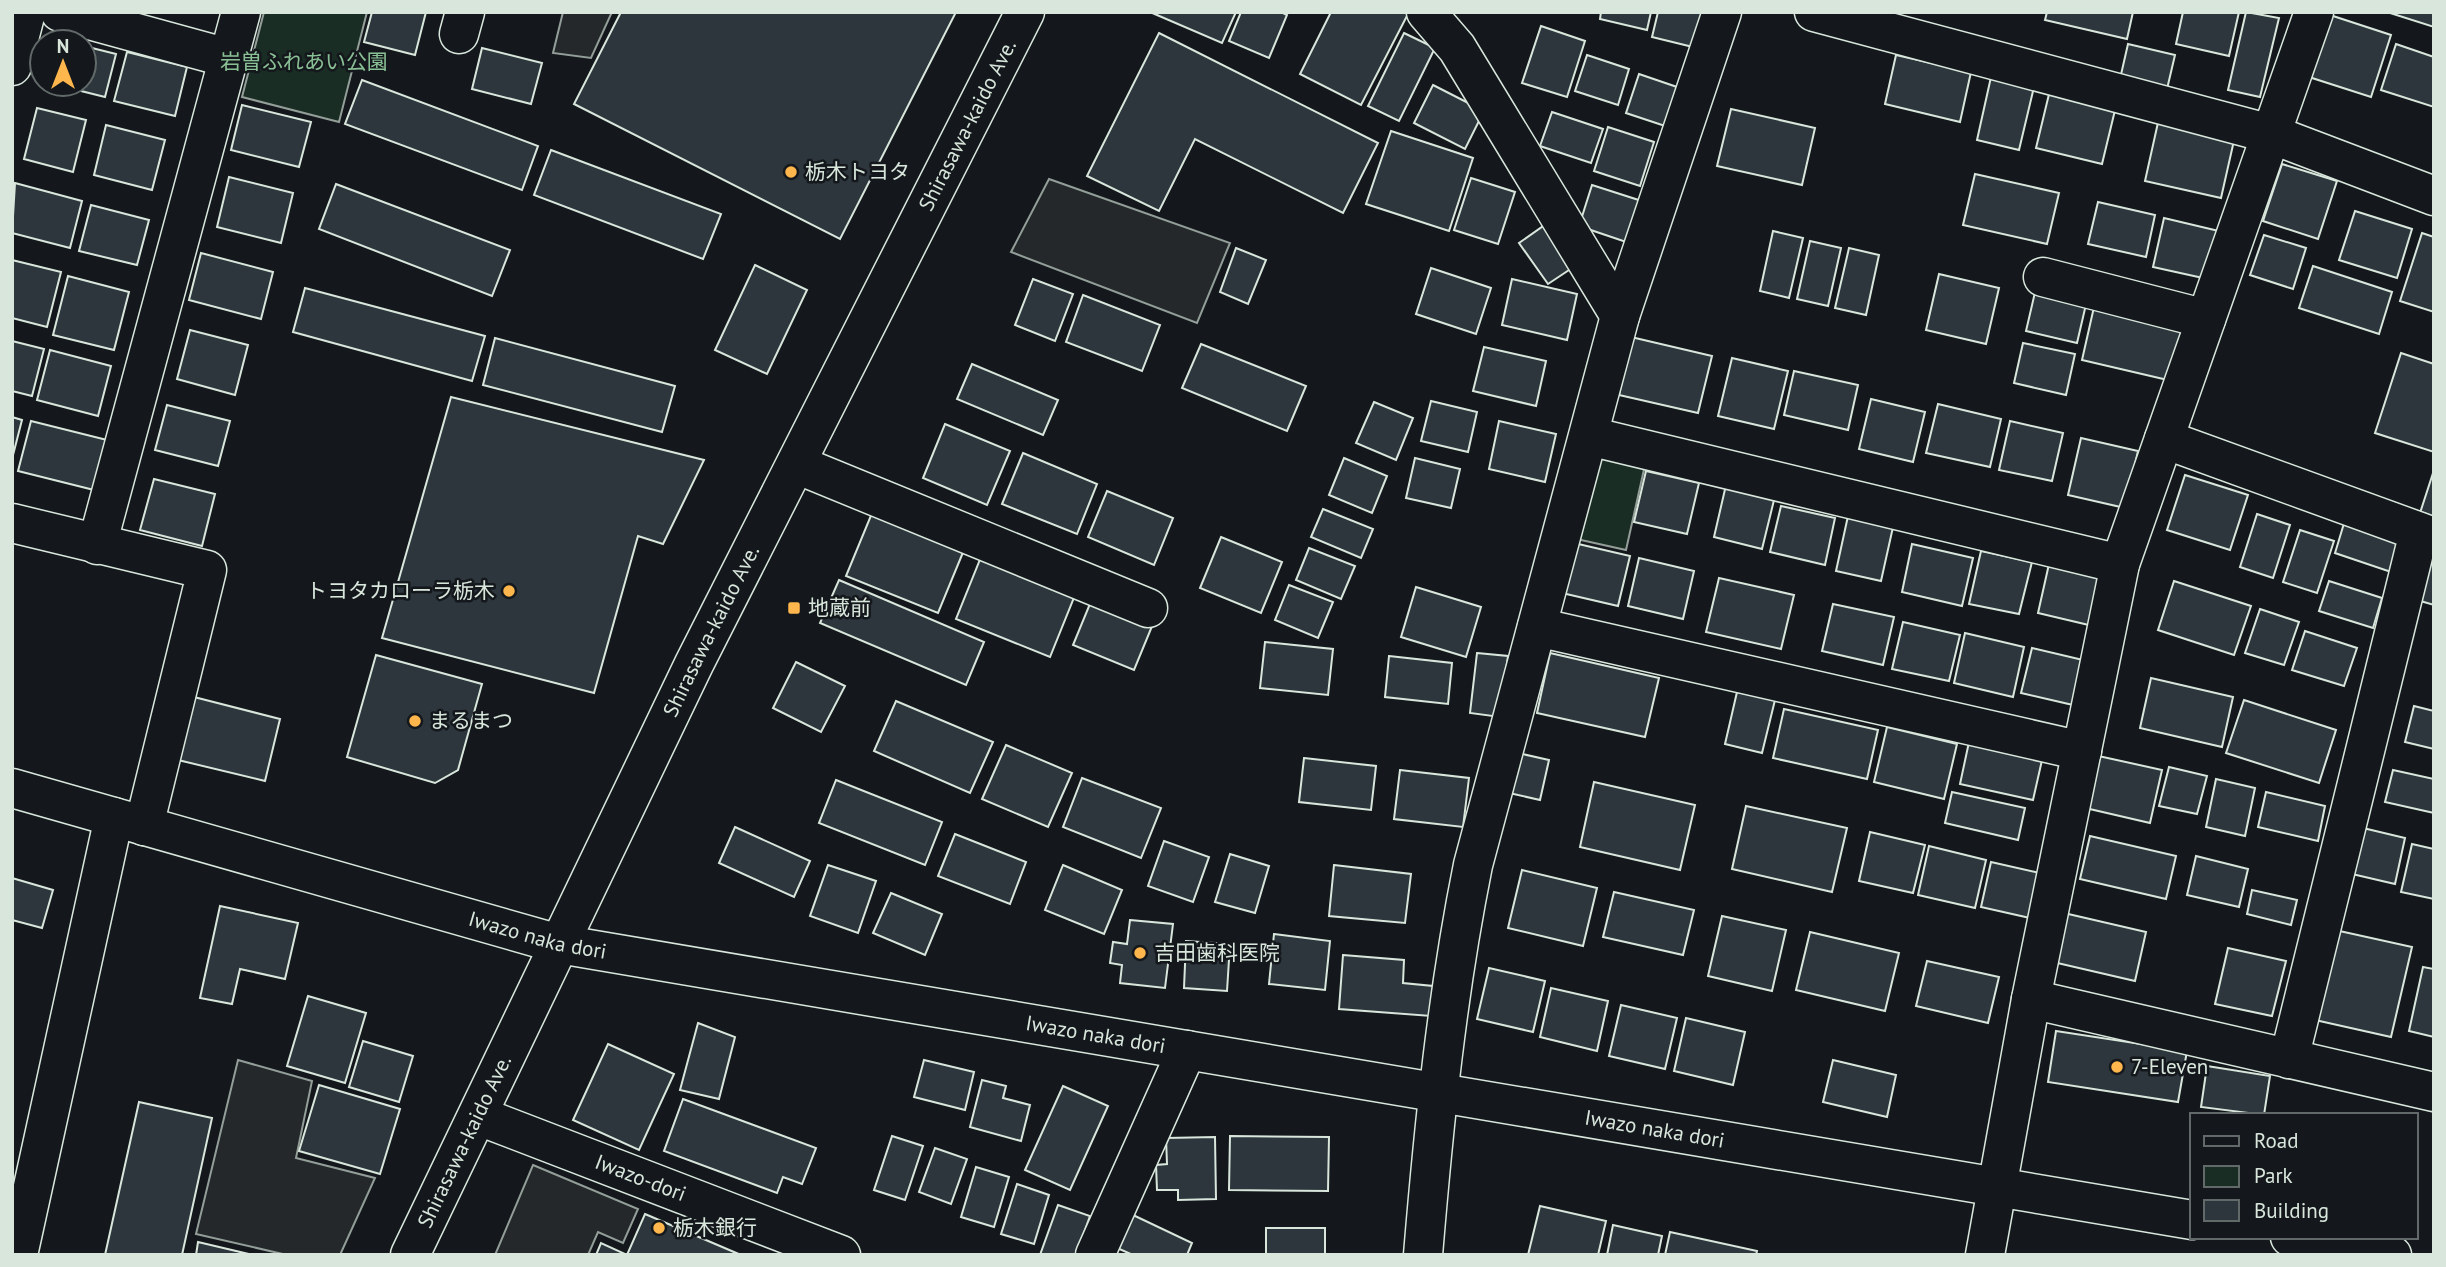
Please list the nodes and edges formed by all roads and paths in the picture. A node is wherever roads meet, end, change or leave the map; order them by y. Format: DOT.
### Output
graph roads {
  1 [pos="26,12"];
  2 [pos="60,12"];
  3 [pos="241,12"];
  4 [pos="1025,12"];
  5 [pos="1426,12"];
  6 [pos="1721,12"];
  7 [pos="1814,12"];
  8 [pos="2314,12"];
  9 [pos="228,58"];
  10 [pos="12,66"];
  11 [pos="2271,134"];
  12 [pos="2434,196"];
  13 [pos="2043,277"];
  14 [pos="1620,316"];
  15 [pos="2206,319"];
  16 [pos="1589,436"];
  17 [pos="2164,439"];
  18 [pos="796,464"];
  19 [pos="12,523"];
  20 [pos="2427,534"];
  21 [pos="97,545"];
  22 [pos="2120,564"];
  23 [pos="1148,608"];
  24 [pos="1537,626"];
  25 [pos="2082,751"];
  26 [pos="12,788"];
  27 [pos="129,821"];
  28 [pos="558,944"];
  29 [pos="2031,999"];
  30 [pos="1187,1050"];
  31 [pos="2289,1059"];
  32 [pos="1436,1093"];
  33 [pos="2434,1093"];
  34 [pos="479,1116"];
  35 [pos="1998,1187"];
  36 [pos="2190,1220"];
  37 [pos="2301,1239"];
  38 [pos="18,1255"];
  39 [pos="410,1255"];
  40 [pos="841,1255"];
  41 [pos="1095,1255"];
  42 [pos="1423,1255"];
  43 [pos="1985,1255"];
  44 [pos="2392,1255"];
  1 -- 10 [label="street"];
  2 -- 9 [label="street"];
  3 -- 9 [label="street"];
  4 -- 18 [label="street, Shirasawa-kaido Ave."];
  5 -- 14 [label="street"];
  6 -- 14 [label="street"];
  7 -- 11 [label="street"];
  8 -- 11 [label="street"];
  9 -- 21 [label="street"];
  11 -- 12 [label="street"];
  11 -- 15 [label="street"];
  13 -- 15 [label="street"];
  14 -- 16 [label="street"];
  15 -- 17 [label="street"];
  16 -- 22 [label="street"];
  16 -- 24 [label="street"];
  17 -- 20 [label="street"];
  17 -- 22 [label="street"];
  18 -- 23 [label="street"];
  18 -- 28 [label="street, Shirasawa-kaido Ave."];
  19 -- 21 [label="street"];
  20 -- 31 [label="street"];
  21 -- 27 [label="street"];
  22 -- 25 [label="street"];
  24 -- 25 [label="street"];
  24 -- 32 [label="street"];
  25 -- 29 [label="street"];
  26 -- 27 [label="street, Iwazo naka dori"];
  27 -- 28 [label="street, Iwazo naka dori"];
  27 -- 38 [label="street"];
  28 -- 30 [label="street, Iwazo naka dori"];
  28 -- 34 [label="street, Shirasawa-kaido Ave."];
  29 -- 31 [label="street"];
  29 -- 35 [label="street"];
  30 -- 32 [label="street, Iwazo naka dori"];
  30 -- 41 [label="street"];
  31 -- 33 [label="street"];
  32 -- 35 [label="street, Iwazo naka dori"];
  32 -- 42 [label="street"];
  34 -- 39 [label="street, Shirasawa-kaido Ave."];
  34 -- 40 [label="street, Iwazo-dori"];
  35 -- 36 [label="street, Iwazo naka dori"];
  35 -- 43 [label="street"];
  37 -- 44 [label="street"];
}
